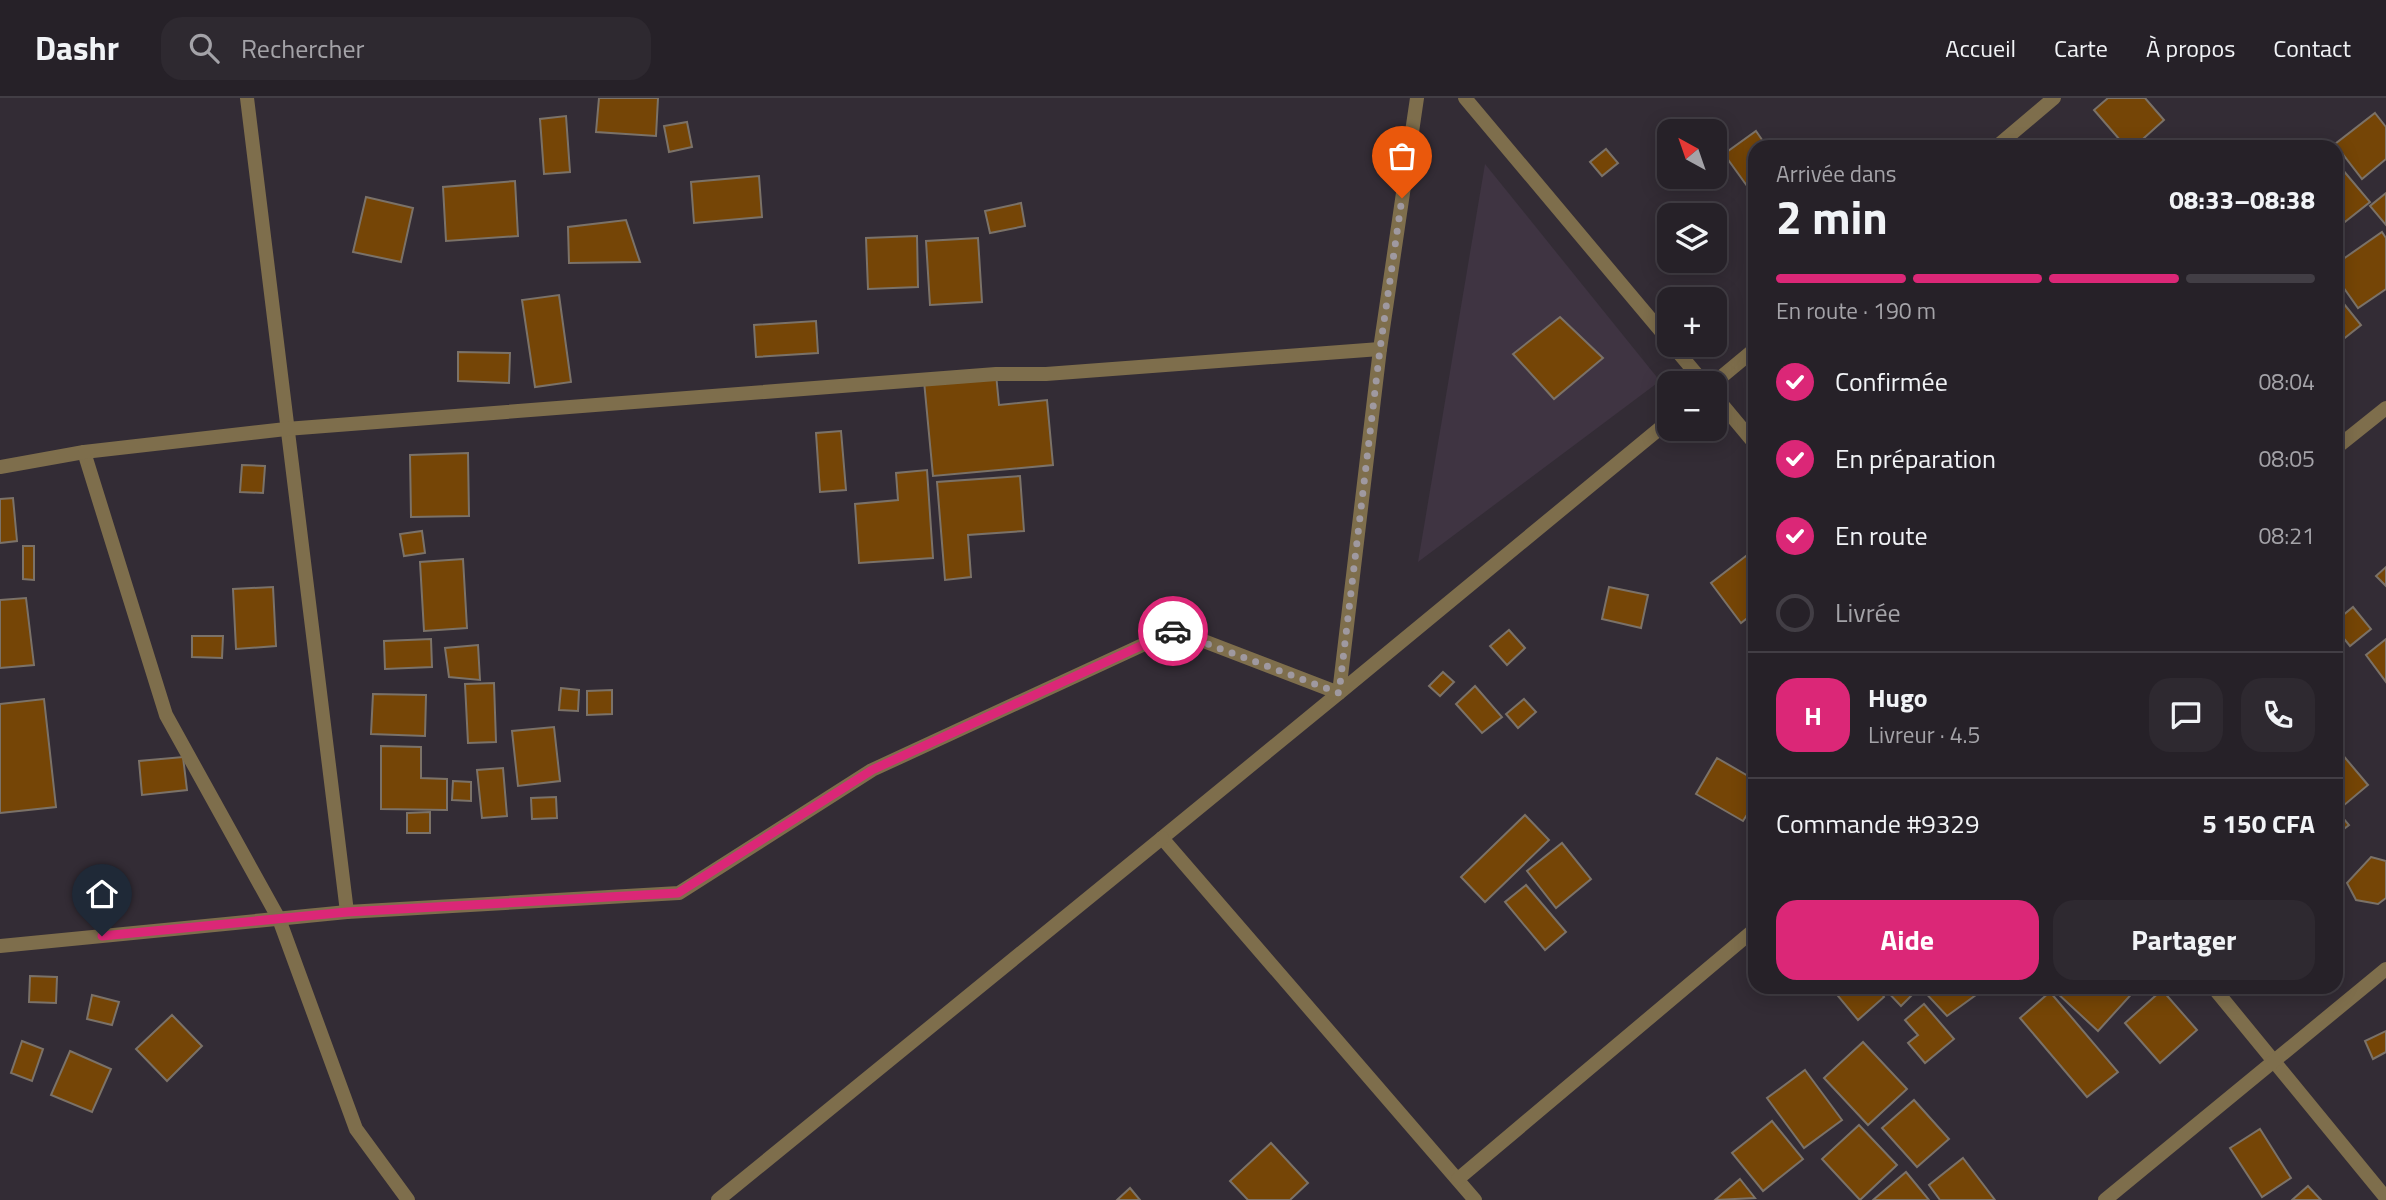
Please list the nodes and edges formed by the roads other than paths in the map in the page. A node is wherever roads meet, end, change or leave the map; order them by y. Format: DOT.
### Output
graph roads {
  1 [pos="247,98"];
  2 [pos="1417,98"];
  3 [pos="1465,98"];
  4 [pos="2054,98"];
  5 [pos="2004,140"];
  6 [pos="1657,326"];
  7 [pos="1380,349"];
  8 [pos="1748,355"];
  9 [pos="1683,357"];
  10 [pos="1694,371"];
  11 [pos="1727,372"];
  12 [pos="2386,408"];
  13 [pos="1727,410"];
  14 [pos="286,429"];
  15 [pos="1657,431"];
  16 [pos="1748,436"];
  17 [pos="2343,443"];
  18 [pos="85,452"];
  19 [pos="0,467"];
  20 [pos="1339,693"];
  21 [pos="1162,838"];
  22 [pos="347,912"];
  23 [pos="279,919"];
  24 [pos="1748,935"];
  25 [pos="0,946"];
  26 [pos="2386,968"];
  27 [pos="2219,994"];
  28 [pos="2274,1060"];
  29 [pos="1458,1179"];
  30 [pos="2386,1198"];
  31 [pos="408,1200"];
  32 [pos="718,1200"];
  33 [pos="1475,1200"];
  34 [pos="2105,1200"];
  1 -- 14 [label="street"];
  2 -- 7 [label="street"];
  3 -- 6 [label="street"];
  4 -- 5 [label="street"];
  7 -- 14 [label="street"];
  7 -- 20 [label="street"];
  8 -- 11 [label="street"];
  9 -- 10 [label="street"];
  12 -- 17 [label="street"];
  13 -- 16 [label="street"];
  14 -- 18 [label="street"];
  14 -- 22 [label="street"];
  15 -- 20 [label="street"];
  18 -- 19 [label="street"];
  18 -- 23 [label="street"];
  20 -- 21 [label="street"];
  20 -- 22 [label="street"];
  21 -- 29 [label="street"];
  21 -- 32 [label="street"];
  22 -- 23 [label="street"];
  23 -- 25 [label="street"];
  23 -- 31 [label="street"];
  24 -- 29 [label="street"];
  26 -- 28 [label="street"];
  27 -- 28 [label="street"];
  28 -- 30 [label="street"];
  28 -- 34 [label="street"];
  29 -- 33 [label="street"];
}
